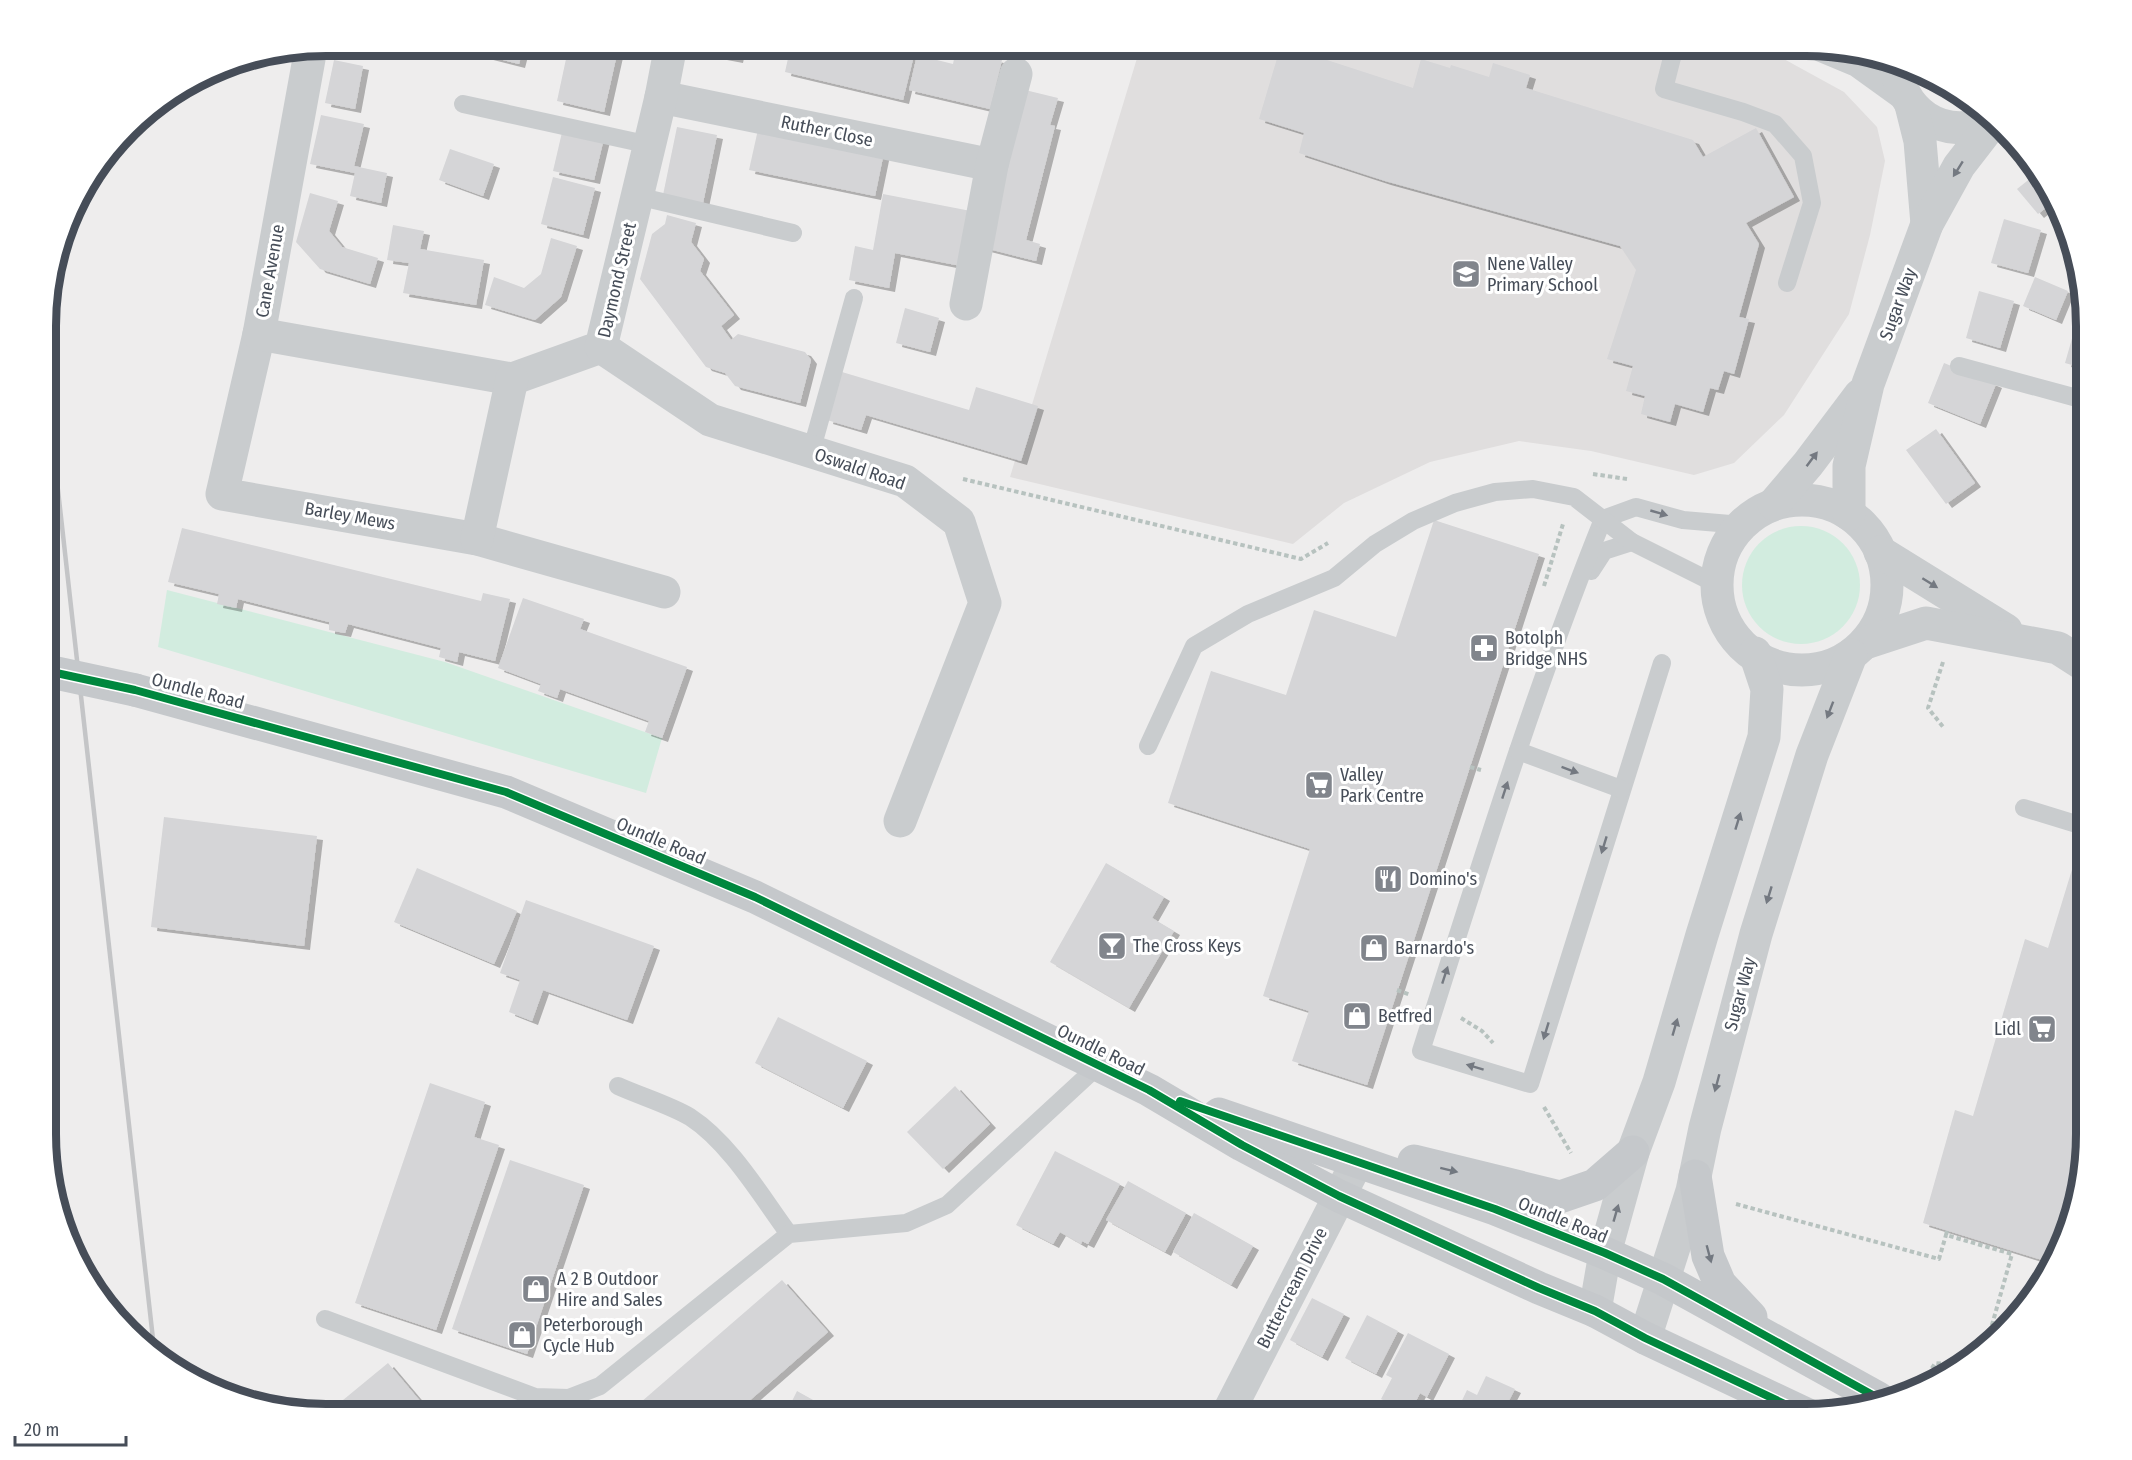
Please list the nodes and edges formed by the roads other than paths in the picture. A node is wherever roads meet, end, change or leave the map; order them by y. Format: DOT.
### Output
graph roads {
  1 [pos="310,56"];
  2 [pos="669,56"];
  3 [pos="1672,56"];
  4 [pos="1857,61"];
  5 [pos="1896,71"];
  6 [pos="1016,74"];
  7 [pos="661,97"];
  8 [pos="1906,98"];
  9 [pos="463,104"];
  10 [pos="1986,123"];
  11 [pos="1988,126"];
  12 [pos="650,145"];
  13 [pos="992,165"];
  14 [pos="637,196"];
  15 [pos="1927,224"];
  16 [pos="793,233"];
  17 [pos="1787,283"];
  18 [pos="854,298"];
  19 [pos="966,304"];
  20 [pos="258,334"];
  21 [pos="601,347"];
  22 [pos="1959,366"];
  23 [pos="512,379"];
  24 [pos="1868,384"];
  25 [pos="2076,398"];
  26 [pos="811,452"];
  27 [pos="222,494"];
  28 [pos="1774,504"];
  29 [pos="1849,514"];
  30 [pos="1603,519"];
  31 [pos="1742,525"];
  32 [pos="477,539"];
  33 [pos="1632,542"];
  34 [pos="1880,552"];
  35 [pos="1716,584"];
  36 [pos="664,592"];
  37 [pos="1565,614"];
  38 [pos="2023,641"];
  39 [pos="1858,649"];
  40 [pos="1755,653"];
  41 [pos="2076,660"];
  42 [pos="1662,663"];
  43 [pos="56,673"];
  44 [pos="1148,746"];
  45 [pos="1518,751"];
  46 [pos="1621,789"];
  47 [pos="2024,808"];
  48 [pos="900,821"];
  49 [pos="2076,824"];
  50 [pos="1099,1065"];
  51 [pos="618,1086"];
  52 [pos="1149,1090"];
  53 [pos="1633,1152"];
  54 [pos="1357,1162"];
  55 [pos="1695,1176"];
  56 [pos="1339,1196"];
  57 [pos="789,1234"];
  58 [pos="1605,1253"];
  59 [pos="1663,1279"];
  60 [pos="1595,1311"];
  61 [pos="325,1319"];
  62 [pos="1645,1338"];
  63 [pos="1770,1338"];
  64 [pos="1874,1396"];
  65 [pos="1233,1404"];
  66 [pos="1785,1404"];
  1 -- 20 [label="street, Cane Avenue"];
  2 -- 7 [label="street, Daymond Street"];
  3 -- 17 [label="lane"];
  4 -- 8 [label="street"];
  5 -- 8 [label="street, Sugar Way"];
  6 -- 13 [label="street"];
  7 -- 12 [label="street, Daymond Street"];
  7 -- 13 [label="street, Ruther Close"];
  8 -- 10 [label="street"];
  8 -- 15 [label="street, Sugar Way"];
  9 -- 12 [label="lane"];
  11 -- 15 [label="street, Sugar Way, one-way"];
  12 -- 14 [label="street, Daymond Street"];
  13 -- 19 [label="street"];
  14 -- 16 [label="lane"];
  14 -- 21 [label="street, Daymond Street"];
  15 -- 24 [label="street, Sugar Way"];
  18 -- 26 [label="lane"];
  20 -- 23 [label="street, Daymond Street"];
  20 -- 27 [label="street, Cane Avenue"];
  21 -- 23 [label="street, Daymond Street"];
  21 -- 26 [label="street, Oswald Road"];
  22 -- 25 [label="lane"];
  23 -- 32 [label="street"];
  28 -- 24 [label="street, Sugar Way, one-way"];
  24 -- 29 [label="street, Sugar Way"];
  26 -- 48 [label="street, Oswald Road"];
  27 -- 32 [label="street, Barley Mews"];
  28 -- 29 [label="street"];
  28 -- 31 [label="street"];
  29 -- 34 [label="street"];
  30 -- 31 [label="lane, one-way"];
  30 -- 33 [label="lane"];
  30 -- 37 [label="lane"];
  30 -- 44 [label="lane"];
  31 -- 35 [label="street"];
  32 -- 36 [label="street, Barley Mews"];
  33 -- 35 [label="lane"];
  33 -- 37 [label="lane"];
  34 -- 38 [label="street, one-way"];
  34 -- 39 [label="street"];
  35 -- 40 [label="street"];
  37 -- 45 [label="lane"];
  38 -- 39 [label="street"];
  38 -- 41 [label="street"];
  39 -- 40 [label="street"];
  39 -- 55 [label="street, Sugar Way, one-way"];
  53 -- 40 [label="street, one-way"];
  42 -- 46 [label="lane"];
  43 -- 50 [label="main road, Oundle Road, bridge"];
  45 -- 46 [label="lane, one-way"];
  46 -- 45 [label="lane, one-way"];
  47 -- 49 [label="lane"];
  50 -- 52 [label="main road, Oundle Road"];
  50 -- 57 [label="lane"];
  51 -- 57 [label="lane"];
  52 -- 53 [label="main road, one-way"];
  52 -- 54 [label="main road, Oundle Road"];
  52 -- 56 [label="main road, Oundle Road"];
  58 -- 53 [label="street, one-way"];
  54 -- 56 [label="street, Buttercream Drive"];
  54 -- 58 [label="main road, Oundle Road"];
  55 -- 59 [label="street, Sugar Way"];
  55 -- 63 [label="main road, one-way"];
  56 -- 60 [label="main road, Oundle Road"];
  56 -- 65 [label="street, Buttercream Drive"];
  57 -- 61 [label="lane"];
  58 -- 59 [label="main road, Oundle Road"];
  58 -- 60 [label="street"];
  59 -- 62 [label="street, Sugar Way"];
  59 -- 63 [label="main road, Oundle Road"];
  60 -- 62 [label="main road, Oundle Road"];
  62 -- 66 [label="main road, Oundle Road"];
  63 -- 64 [label="main road, Oundle Road"];
}
